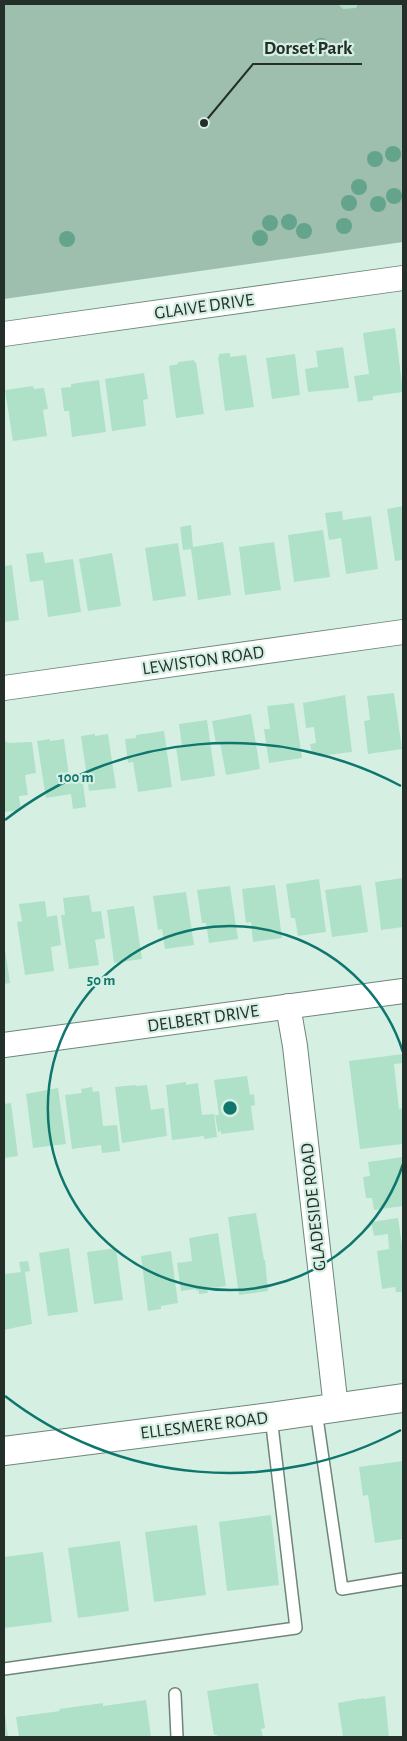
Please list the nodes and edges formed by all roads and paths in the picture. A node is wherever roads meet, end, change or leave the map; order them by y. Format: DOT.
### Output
graph roads {
  1 [pos="403,278"];
  2 [pos="4,334"];
  3 [pos="403,632"];
  4 [pos="4,688"];
  5 [pos="403,991"];
  6 [pos="288,1006"];
  7 [pos="4,1045"];
  8 [pos="403,1398"];
  9 [pos="326,1409"];
  10 [pos="272,1417"];
  11 [pos="4,1451"];
  12 [pos="403,1579"];
  13 [pos="4,1669"];
  14 [pos="174,1694"];
  15 [pos="176,1737"];
  1 -- 2 [label="street, GLAIVE DRIVE"];
  3 -- 4 [label="street, LEWISTON ROAD"];
  5 -- 6 [label="street, DELBERT DRIVE"];
  6 -- 7 [label="street, DELBERT DRIVE"];
  6 -- 9 [label="street, GLADESIDE ROAD"];
  8 -- 9 [label="main road, ELLESMERE ROAD"];
  9 -- 10 [label="main road, ELLESMERE ROAD"];
  9 -- 12 [label="lane"];
  10 -- 11 [label="main road, ELLESMERE ROAD"];
  10 -- 13 [label="lane"];
  14 -- 15 [label="lane"];
}
